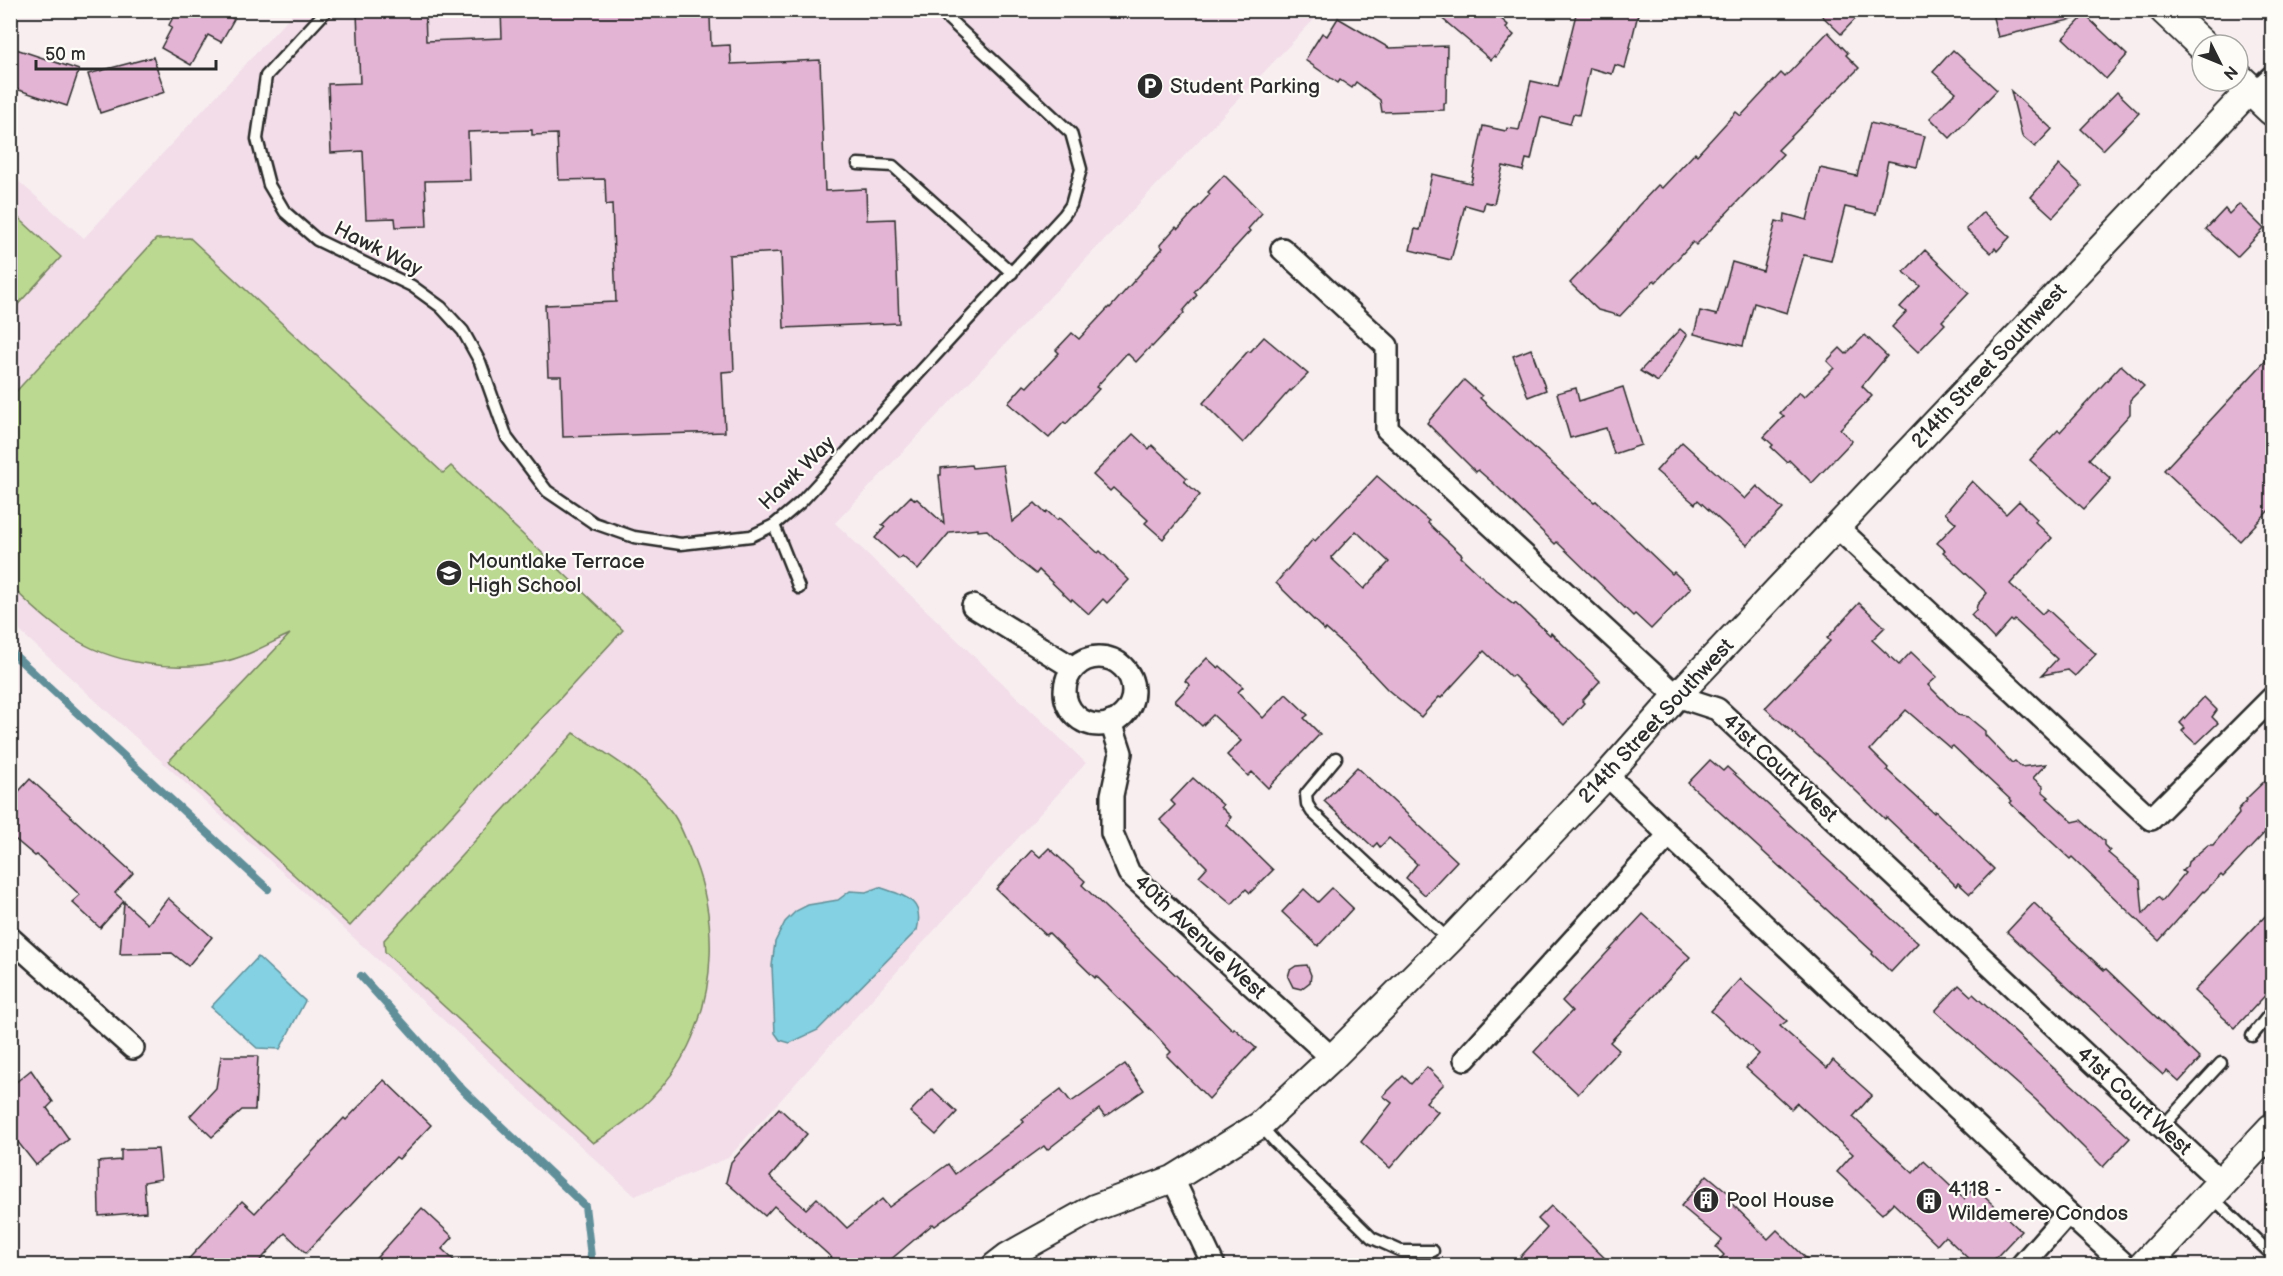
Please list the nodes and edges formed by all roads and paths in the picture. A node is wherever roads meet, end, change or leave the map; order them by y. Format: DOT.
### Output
graph roads {
  1 [pos="327,10"];
  2 [pos="939,10"];
  3 [pos="2164,10"];
  4 [pos="2190,34"];
  5 [pos="2272,69"];
  6 [pos="2250,81"];
  7 [pos="2250,90"];
  8 [pos="2236,93"];
  9 [pos="2272,110"];
  10 [pos="858,164"];
  11 [pos="1282,249"];
  12 [pos="1011,273"];
  13 [pos="774,525"];
  14 [pos="1837,527"];
  15 [pos="799,588"];
  16 [pos="973,606"];
  17 [pos="1073,668"];
  18 [pos="1677,696"];
  19 [pos="2272,698"];
  20 [pos="1112,722"];
  21 [pos="1336,758"];
  22 [pos="1607,775"];
  23 [pos="1669,835"];
  24 [pos="10,938"];
  25 [pos="1449,940"];
  26 [pos="2272,1011"];
  27 [pos="2252,1036"];
  28 [pos="133,1048"];
  29 [pos="1332,1058"];
  30 [pos="1465,1059"];
  31 [pos="2221,1063"];
  32 [pos="1260,1125"];
  33 [pos="2162,1126"];
  34 [pos="2272,1129"];
  35 [pos="1173,1179"];
  36 [pos="2215,1188"];
  37 [pos="2068,1214"];
  38 [pos="1433,1251"];
  39 [pos="2272,1255"];
  40 [pos="995,1266"];
  41 [pos="1214,1266"];
  42 [pos="2021,1266"];
  43 [pos="2126,1266"];
  44 [pos="2144,1266"];
  1 -- 13 [label="lane, Hawk Way"];
  2 -- 12 [label="lane, Hawk Way"];
  3 -- 4 [label="main road"];
  5 -- 6 [label="lane"];
  7 -- 9 [label="main road"];
  8 -- 14 [label="street, 214th Street Southwest"];
  10 -- 12 [label="lane"];
  11 -- 18 [label="street, 41st Court West"];
  12 -- 13 [label="lane, Hawk Way"];
  13 -- 15 [label="lane"];
  14 -- 18 [label="street, 214th Street Southwest"];
  14 -- 19 [label="street"];
  16 -- 17 [label="street"];
  17 -- 20 [label="street"];
  17 -- 20 [label="street"];
  18 -- 22 [label="street, 214th Street Southwest"];
  18 -- 33 [label="street, 41st Court West"];
  20 -- 29 [label="street, 40th Avenue West"];
  21 -- 25 [label="lane"];
  22 -- 23 [label="street"];
  22 -- 25 [label="street, 214th Street Southwest"];
  23 -- 30 [label="street"];
  23 -- 37 [label="street"];
  24 -- 28 [label="street"];
  25 -- 29 [label="street, 214th Street Southwest"];
  26 -- 27 [label="lane"];
  29 -- 32 [label="street, 214th Street Southwest"];
  31 -- 33 [label="lane"];
  32 -- 35 [label="street, 214th Street Southwest"];
  32 -- 38 [label="lane"];
  33 -- 36 [label="street, 41st Court West"];
  34 -- 36 [label="main road"];
  35 -- 40 [label="street, 214th Street Southwest"];
  35 -- 41 [label="street"];
  36 -- 39 [label="lane"];
  36 -- 44 [label="main road"];
  37 -- 42 [label="street"];
  37 -- 43 [label="street"];
}
